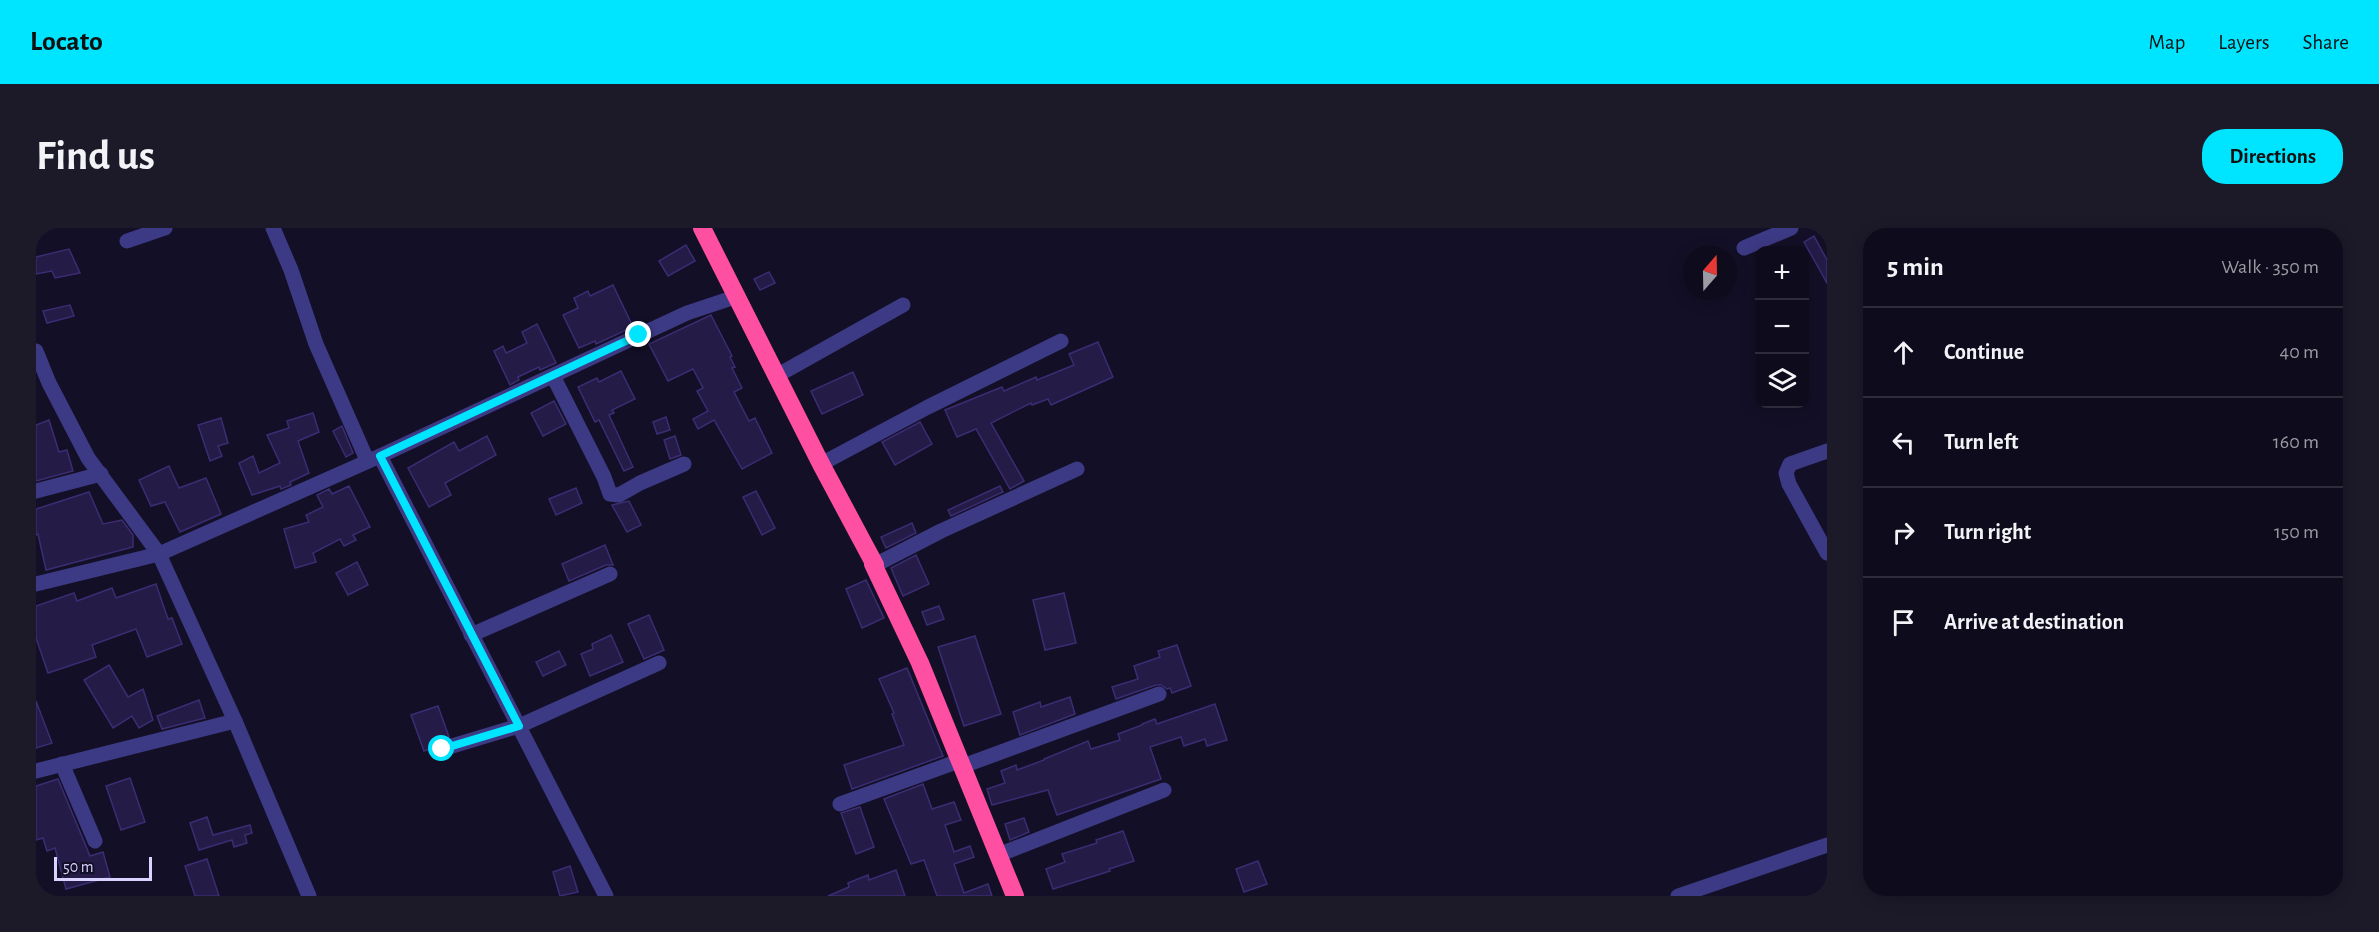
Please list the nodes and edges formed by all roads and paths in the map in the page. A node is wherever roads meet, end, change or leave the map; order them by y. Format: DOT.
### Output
graph roads {
  1 [pos="165,228"];
  2 [pos="273,228"];
  3 [pos="702,228"];
  4 [pos="1791,228"];
  5 [pos="127,241"];
  6 [pos="1744,248"];
  7 [pos="738,297"];
  8 [pos="903,305"];
  9 [pos="1061,341"];
  10 [pos="37,354"];
  11 [pos="778,375"];
  12 [pos="554,376"];
  13 [pos="1827,451"];
  14 [pos="374,458"];
  15 [pos="684,464"];
  16 [pos="821,464"];
  17 [pos="1077,470"];
  18 [pos="101,474"];
  19 [pos="36,491"];
  20 [pos="1827,553"];
  21 [pos="159,554"];
  22 [pos="875,565"];
  23 [pos="610,574"];
  24 [pos="36,584"];
  25 [pos="471,635"];
  26 [pos="659,663"];
  27 [pos="1159,694"];
  28 [pos="235,721"];
  29 [pos="519,726"];
  30 [pos="442,749"];
  31 [pos="961,763"];
  32 [pos="62,764"];
  33 [pos="36,771"];
  34 [pos="1164,790"];
  35 [pos="840,804"];
  36 [pos="95,841"];
  37 [pos="1827,845"];
  38 [pos="998,855"];
  39 [pos="309,896"];
  40 [pos="606,896"];
  41 [pos="1015,896"];
  42 [pos="1678,896"];
  1 -- 5 [label="street"];
  2 -- 14 [label="street"];
  3 -- 7 [label="highway"];
  4 -- 6 [label="street"];
  7 -- 11 [label="highway"];
  7 -- 12 [label="street"];
  8 -- 11 [label="street"];
  9 -- 16 [label="street"];
  10 -- 18 [label="street"];
  11 -- 16 [label="highway"];
  12 -- 14 [label="street"];
  12 -- 15 [label="street"];
  13 -- 20 [label="street"];
  14 -- 21 [label="street"];
  14 -- 25 [label="street"];
  16 -- 22 [label="highway"];
  17 -- 22 [label="street"];
  18 -- 19 [label="street"];
  18 -- 21 [label="street"];
  21 -- 24 [label="street"];
  21 -- 28 [label="street"];
  22 -- 31 [label="highway"];
  23 -- 25 [label="street"];
  25 -- 29 [label="street"];
  26 -- 29 [label="street"];
  27 -- 31 [label="street"];
  28 -- 32 [label="street"];
  28 -- 39 [label="street"];
  29 -- 30 [label="street"];
  29 -- 40 [label="street"];
  31 -- 35 [label="street"];
  31 -- 38 [label="highway"];
  32 -- 33 [label="street"];
  32 -- 36 [label="street"];
  34 -- 38 [label="street"];
  37 -- 42 [label="street"];
  38 -- 41 [label="highway"];
}
